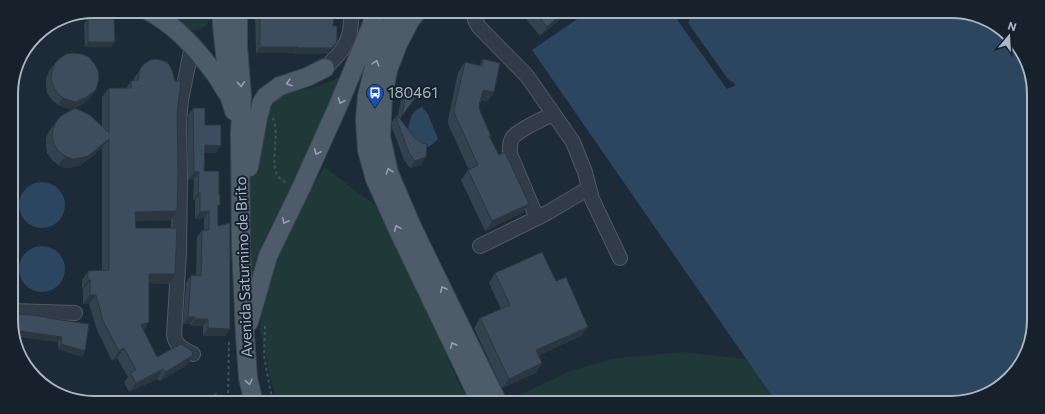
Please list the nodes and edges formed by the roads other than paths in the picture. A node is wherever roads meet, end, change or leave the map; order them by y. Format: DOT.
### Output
graph roads {
  1 [pos="161,18"];
  2 [pos="222,18"];
  3 [pos="238,18"];
  4 [pos="351,18"];
  5 [pos="374,18"];
  6 [pos="393,18"];
  7 [pos="403,18"];
  8 [pos="412,18"];
  9 [pos="475,18"];
  10 [pos="398,44"];
  11 [pos="192,46"];
  12 [pos="325,68"];
  13 [pos="230,98"];
  14 [pos="553,114"];
  15 [pos="240,133"];
  16 [pos="590,188"];
  17 [pos="242,212"];
  18 [pos="537,218"];
  19 [pos="480,246"];
  20 [pos="620,258"];
  21 [pos="18,311"];
  22 [pos="75,312"];
  23 [pos="245,336"];
  24 [pos="193,354"];
  25 [pos="477,377"];
  26 [pos="252,396"];
  27 [pos="479,396"];
  28 [pos="493,396"];
  1 -- 11 [label="main road"];
  2 -- 13 [label="main road, Avenida Saturnino de Brito"];
  3 -- 15 [label="main road, Avenida Saturnino de Brito, one-way"];
  4 -- 12 [label="street"];
  5 -- 23 [label="main road, one-way"];
  25 -- 6 [label="main road, one-way"];
  7 -- 10 [label="main road"];
  8 -- 10 [label="main road"];
  9 -- 14 [label="street"];
  25 -- 10 [label="main road, one-way"];
  11 -- 13 [label="main road"];
  11 -- 24 [label="street"];
  12 -- 17 [label="main road, one-way"];
  13 -- 15 [label="main road, Avenida Saturnino de Brito"];
  14 -- 16 [label="street"];
  14 -- 18 [label="street"];
  15 -- 17 [label="main road, Avenida Saturnino de Brito"];
  16 -- 18 [label="street"];
  16 -- 20 [label="street"];
  17 -- 23 [label="main road, Avenida Saturnino de Brito"];
  18 -- 19 [label="street"];
  21 -- 22 [label="street"];
  23 -- 26 [label="main road, Avenida Saturnino de Brito, one-way"];
  25 -- 27 [label="main road"];
  25 -- 28 [label="main road"];
}
